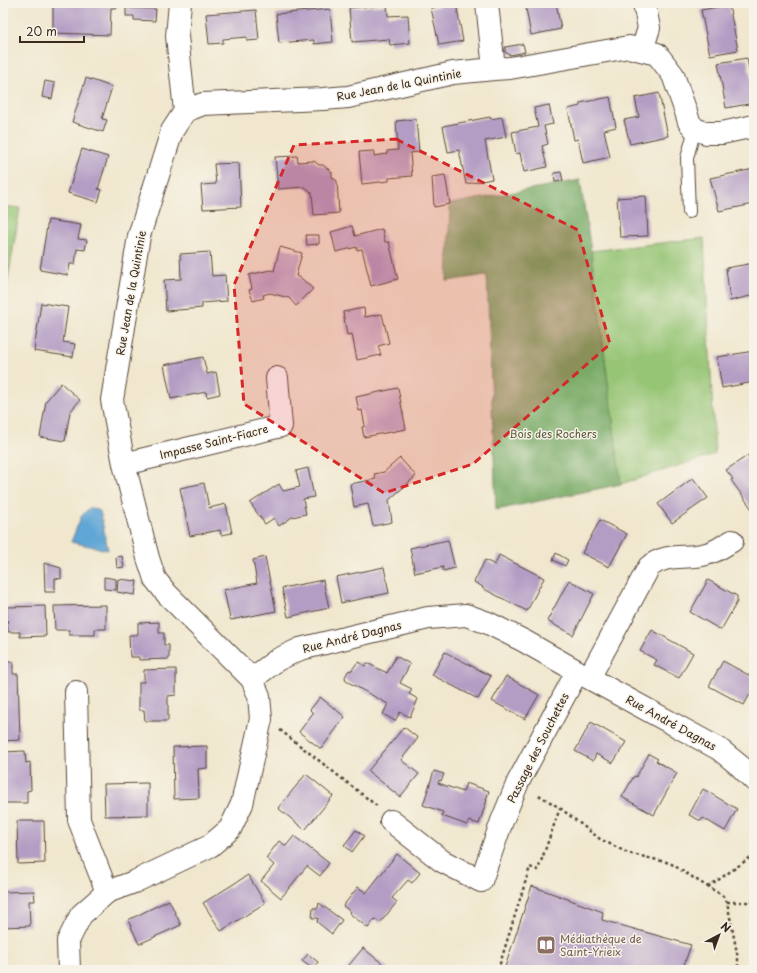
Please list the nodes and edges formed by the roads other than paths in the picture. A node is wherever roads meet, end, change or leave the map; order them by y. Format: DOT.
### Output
graph roads {
  1 [pos="180,3"];
  2 [pos="487,3"];
  3 [pos="644,3"];
  4 [pos="642,50"];
  5 [pos="494,69"];
  6 [pos="185,111"];
  7 [pos="754,126"];
  8 [pos="696,129"];
  9 [pos="689,212"];
  10 [pos="277,378"];
  11 [pos="124,464"];
  12 [pos="732,541"];
  13 [pos="583,675"];
  14 [pos="252,679"];
  15 [pos="76,692"];
  16 [pos="754,780"];
  17 [pos="391,821"];
  18 [pos="107,892"];
  19 [pos="70,970"];
  1 -- 6 [label="street"];
  2 -- 5 [label="street"];
  3 -- 4 [label="street"];
  4 -- 5 [label="street, Rue Jean de la Quintinie"];
  4 -- 8 [label="street, Rue Jean de la Quintinie"];
  5 -- 6 [label="street, Rue Jean de la Quintinie"];
  6 -- 11 [label="street, Rue Jean de la Quintinie"];
  7 -- 8 [label="street"];
  8 -- 9 [label="lane"];
  10 -- 11 [label="street, Impasse Saint-Fiacre"];
  11 -- 14 [label="street, Rue Jean de la Quintinie"];
  12 -- 13 [label="street, Passage des Souchettes"];
  13 -- 14 [label="street, Rue André Dagnas"];
  13 -- 16 [label="street, Rue André Dagnas"];
  13 -- 17 [label="street, Passage des Souchettes"];
  14 -- 18 [label="street"];
  15 -- 18 [label="street"];
  18 -- 19 [label="street"];
}
